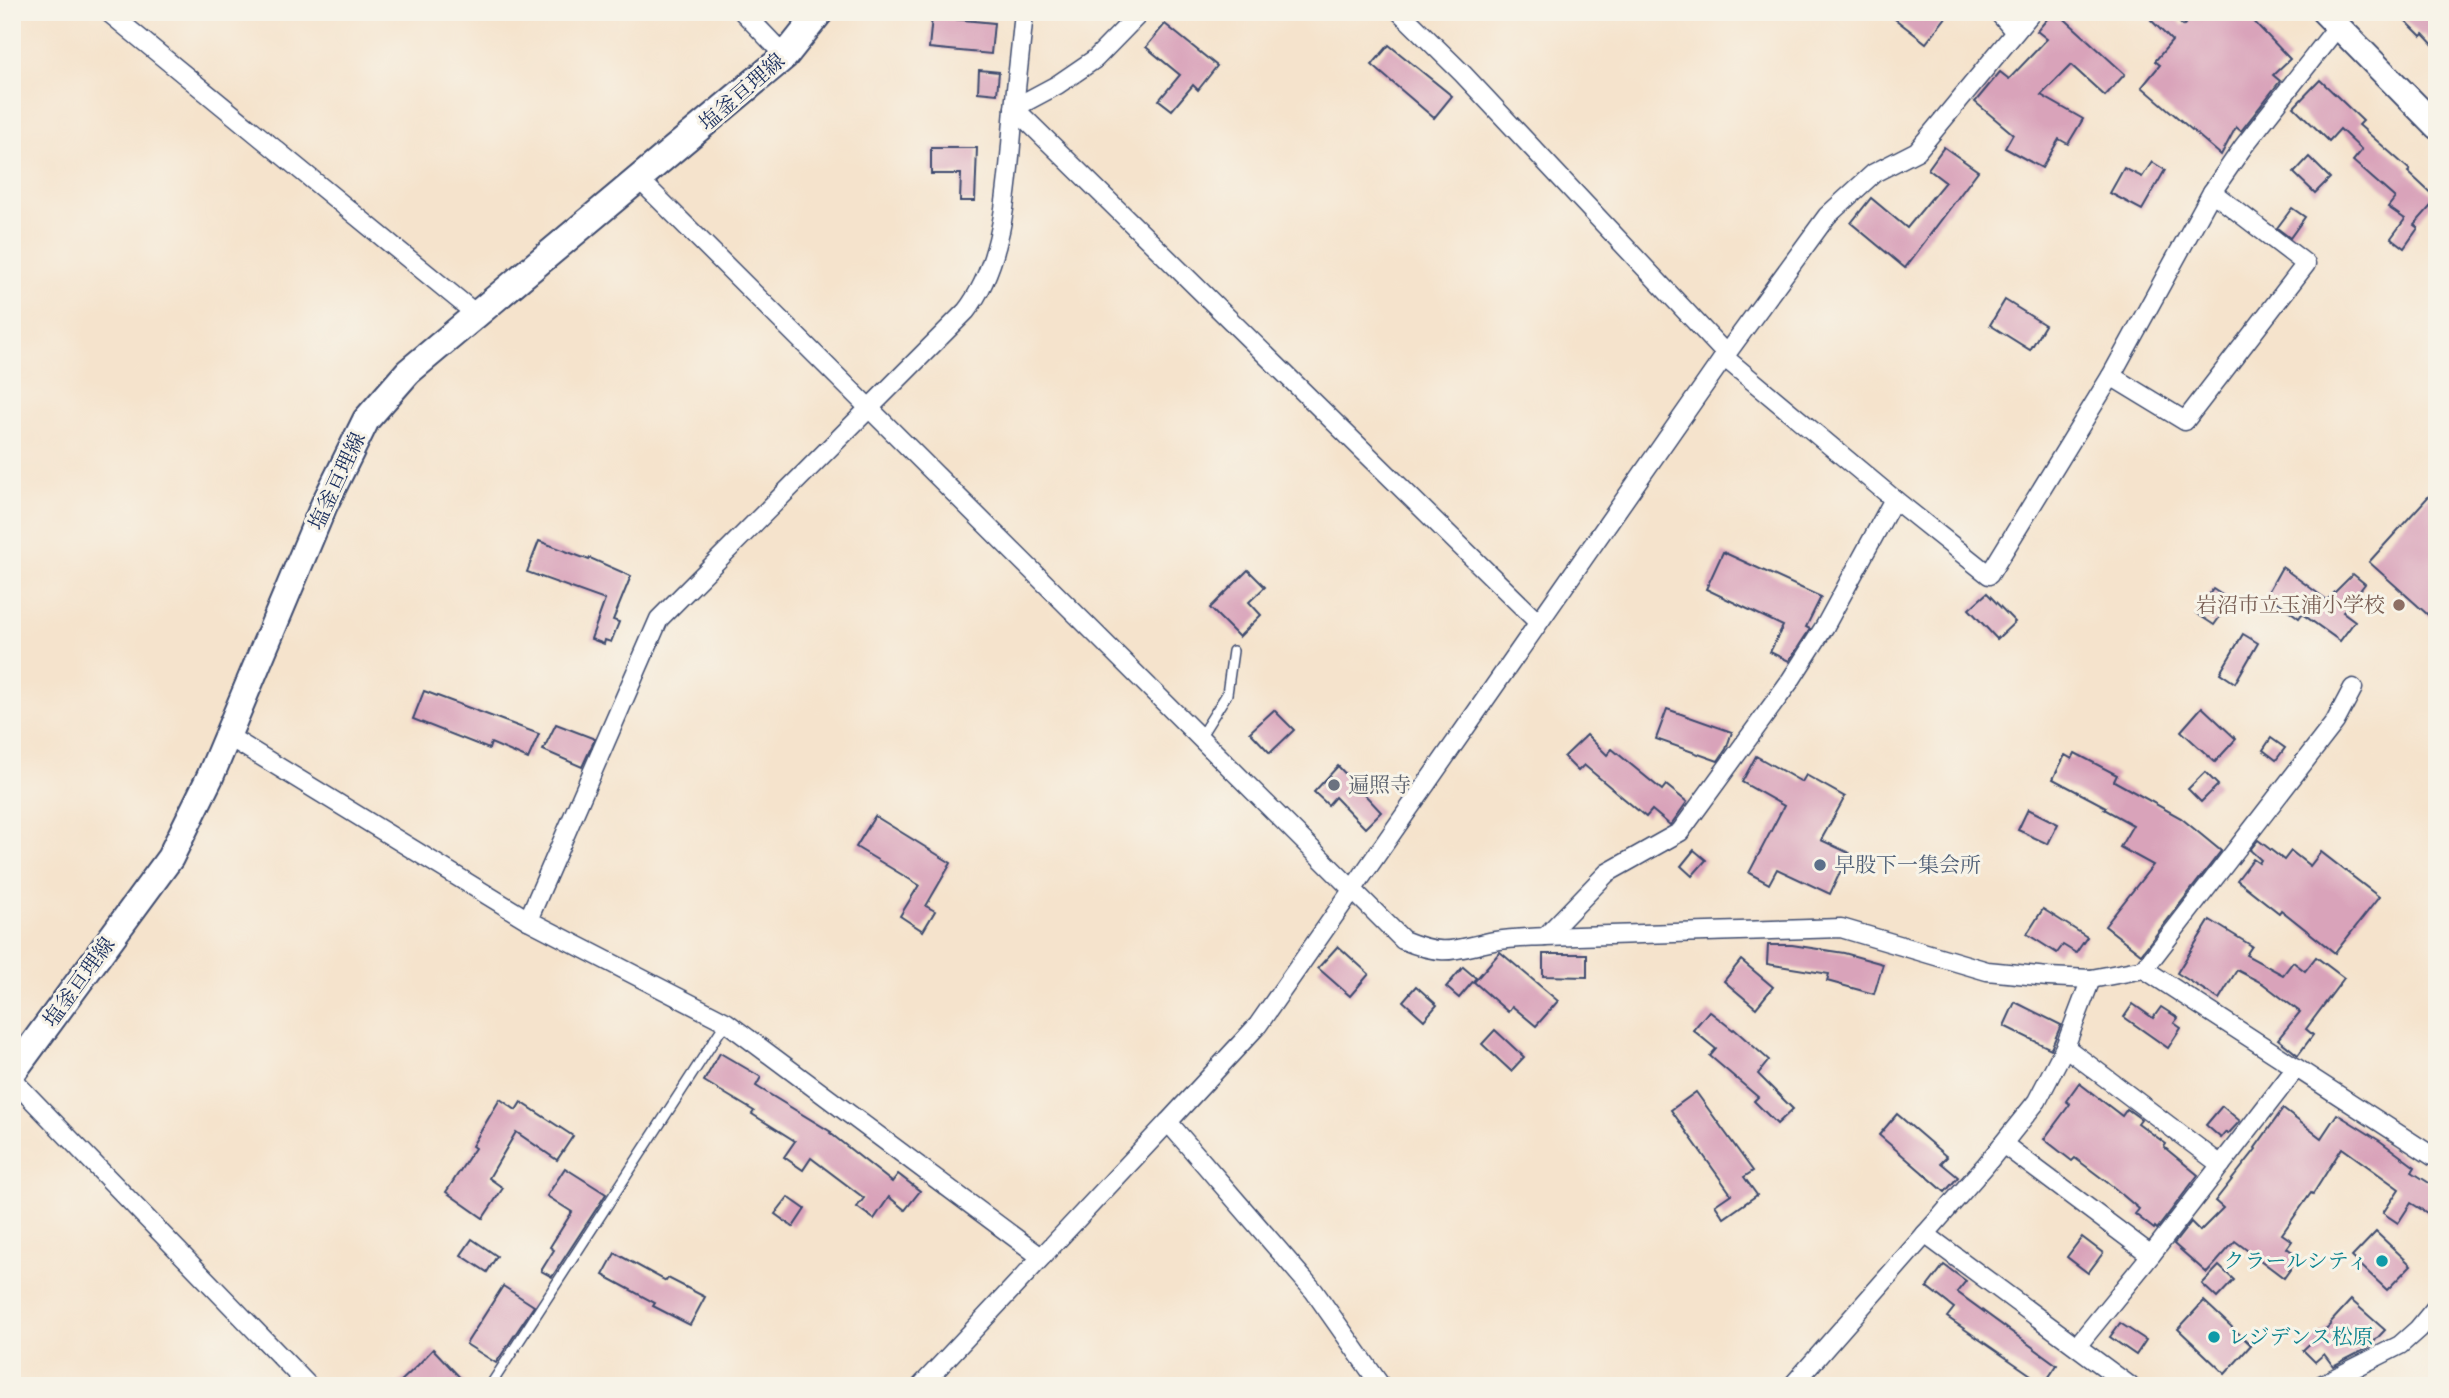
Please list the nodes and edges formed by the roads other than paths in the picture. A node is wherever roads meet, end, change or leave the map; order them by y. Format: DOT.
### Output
graph roads {
  1 [pos="108,12"];
  2 [pos="743,12"];
  3 [pos="820,12"];
  4 [pos="1024,12"];
  5 [pos="1141,12"];
  6 [pos="1400,12"];
  7 [pos="1998,12"];
  8 [pos="2032,12"];
  9 [pos="2331,19"];
  10 [pos="2015,32"];
  11 [pos="785,56"];
  12 [pos="1014,108"];
  13 [pos="2437,127"];
  14 [pos="639,179"];
  15 [pos="2212,192"];
  16 [pos="477,314"];
  17 [pos="1724,357"];
  18 [pos="2111,376"];
  19 [pos="869,407"];
  20 [pos="1894,499"];
  21 [pos="1538,622"];
  22 [pos="1233,651"];
  23 [pos="2353,688"];
  24 [pos="228,736"];
  25 [pos="1200,737"];
  26 [pos="1352,890"];
  27 [pos="528,920"];
  28 [pos="1545,937"];
  29 [pos="2144,969"];
  30 [pos="2091,979"];
  31 [pos="726,1022"];
  32 [pos="2065,1047"];
  33 [pos="2296,1068"];
  34 [pos="12,1073"];
  35 [pos="12,1079"];
  36 [pos="1168,1122"];
  37 [pos="2003,1143"];
  38 [pos="2437,1159"];
  39 [pos="2221,1165"];
  40 [pos="1925,1234"];
  41 [pos="2151,1255"];
  42 [pos="1041,1257"];
  43 [pos="2437,1306"];
  44 [pos="2077,1346"];
  45 [pos="309,1386"];
  46 [pos="490,1386"];
  47 [pos="921,1386"];
  48 [pos="1381,1386"];
  49 [pos="1792,1386"];
  50 [pos="2130,1386"];
  51 [pos="2319,1386"];
  1 -- 16 [label="street"];
  2 -- 11 [label="street"];
  3 -- 11 [label="main road, 塩釜亘理線"];
  4 -- 12 [label="street"];
  5 -- 12 [label="street"];
  6 -- 17 [label="street"];
  7 -- 10 [label="street"];
  8 -- 10 [label="street"];
  9 -- 13 [label="main road"];
  9 -- 15 [label="street"];
  10 -- 17 [label="street"];
  11 -- 14 [label="main road, 塩釜亘理線"];
  12 -- 19 [label="street"];
  12 -- 21 [label="street"];
  14 -- 16 [label="main road, 塩釜亘理線"];
  14 -- 19 [label="street"];
  15 -- 18 [label="street"];
  15 -- 18 [label="street"];
  16 -- 24 [label="main road, 塩釜亘理線"];
  17 -- 20 [label="street"];
  17 -- 21 [label="street"];
  18 -- 20 [label="street"];
  19 -- 25 [label="street"];
  19 -- 27 [label="street"];
  20 -- 28 [label="street"];
  21 -- 26 [label="street"];
  22 -- 25 [label="lane"];
  23 -- 29 [label="street"];
  24 -- 27 [label="street"];
  24 -- 34 [label="main road, 塩釜亘理線"];
  25 -- 26 [label="street"];
  26 -- 28 [label="street"];
  26 -- 36 [label="street"];
  27 -- 31 [label="street"];
  28 -- 30 [label="street"];
  29 -- 30 [label="street"];
  29 -- 33 [label="street"];
  30 -- 32 [label="street"];
  31 -- 42 [label="street"];
  31 -- 46 [label="lane"];
  32 -- 37 [label="street"];
  32 -- 39 [label="street"];
  33 -- 38 [label="street"];
  33 -- 39 [label="street"];
  35 -- 45 [label="street"];
  36 -- 42 [label="street"];
  36 -- 48 [label="street"];
  37 -- 40 [label="street"];
  37 -- 41 [label="street"];
  39 -- 41 [label="street"];
  40 -- 44 [label="street"];
  40 -- 49 [label="street"];
  41 -- 44 [label="street"];
  42 -- 47 [label="street"];
  43 -- 51 [label="street"];
  44 -- 50 [label="street"];
}
